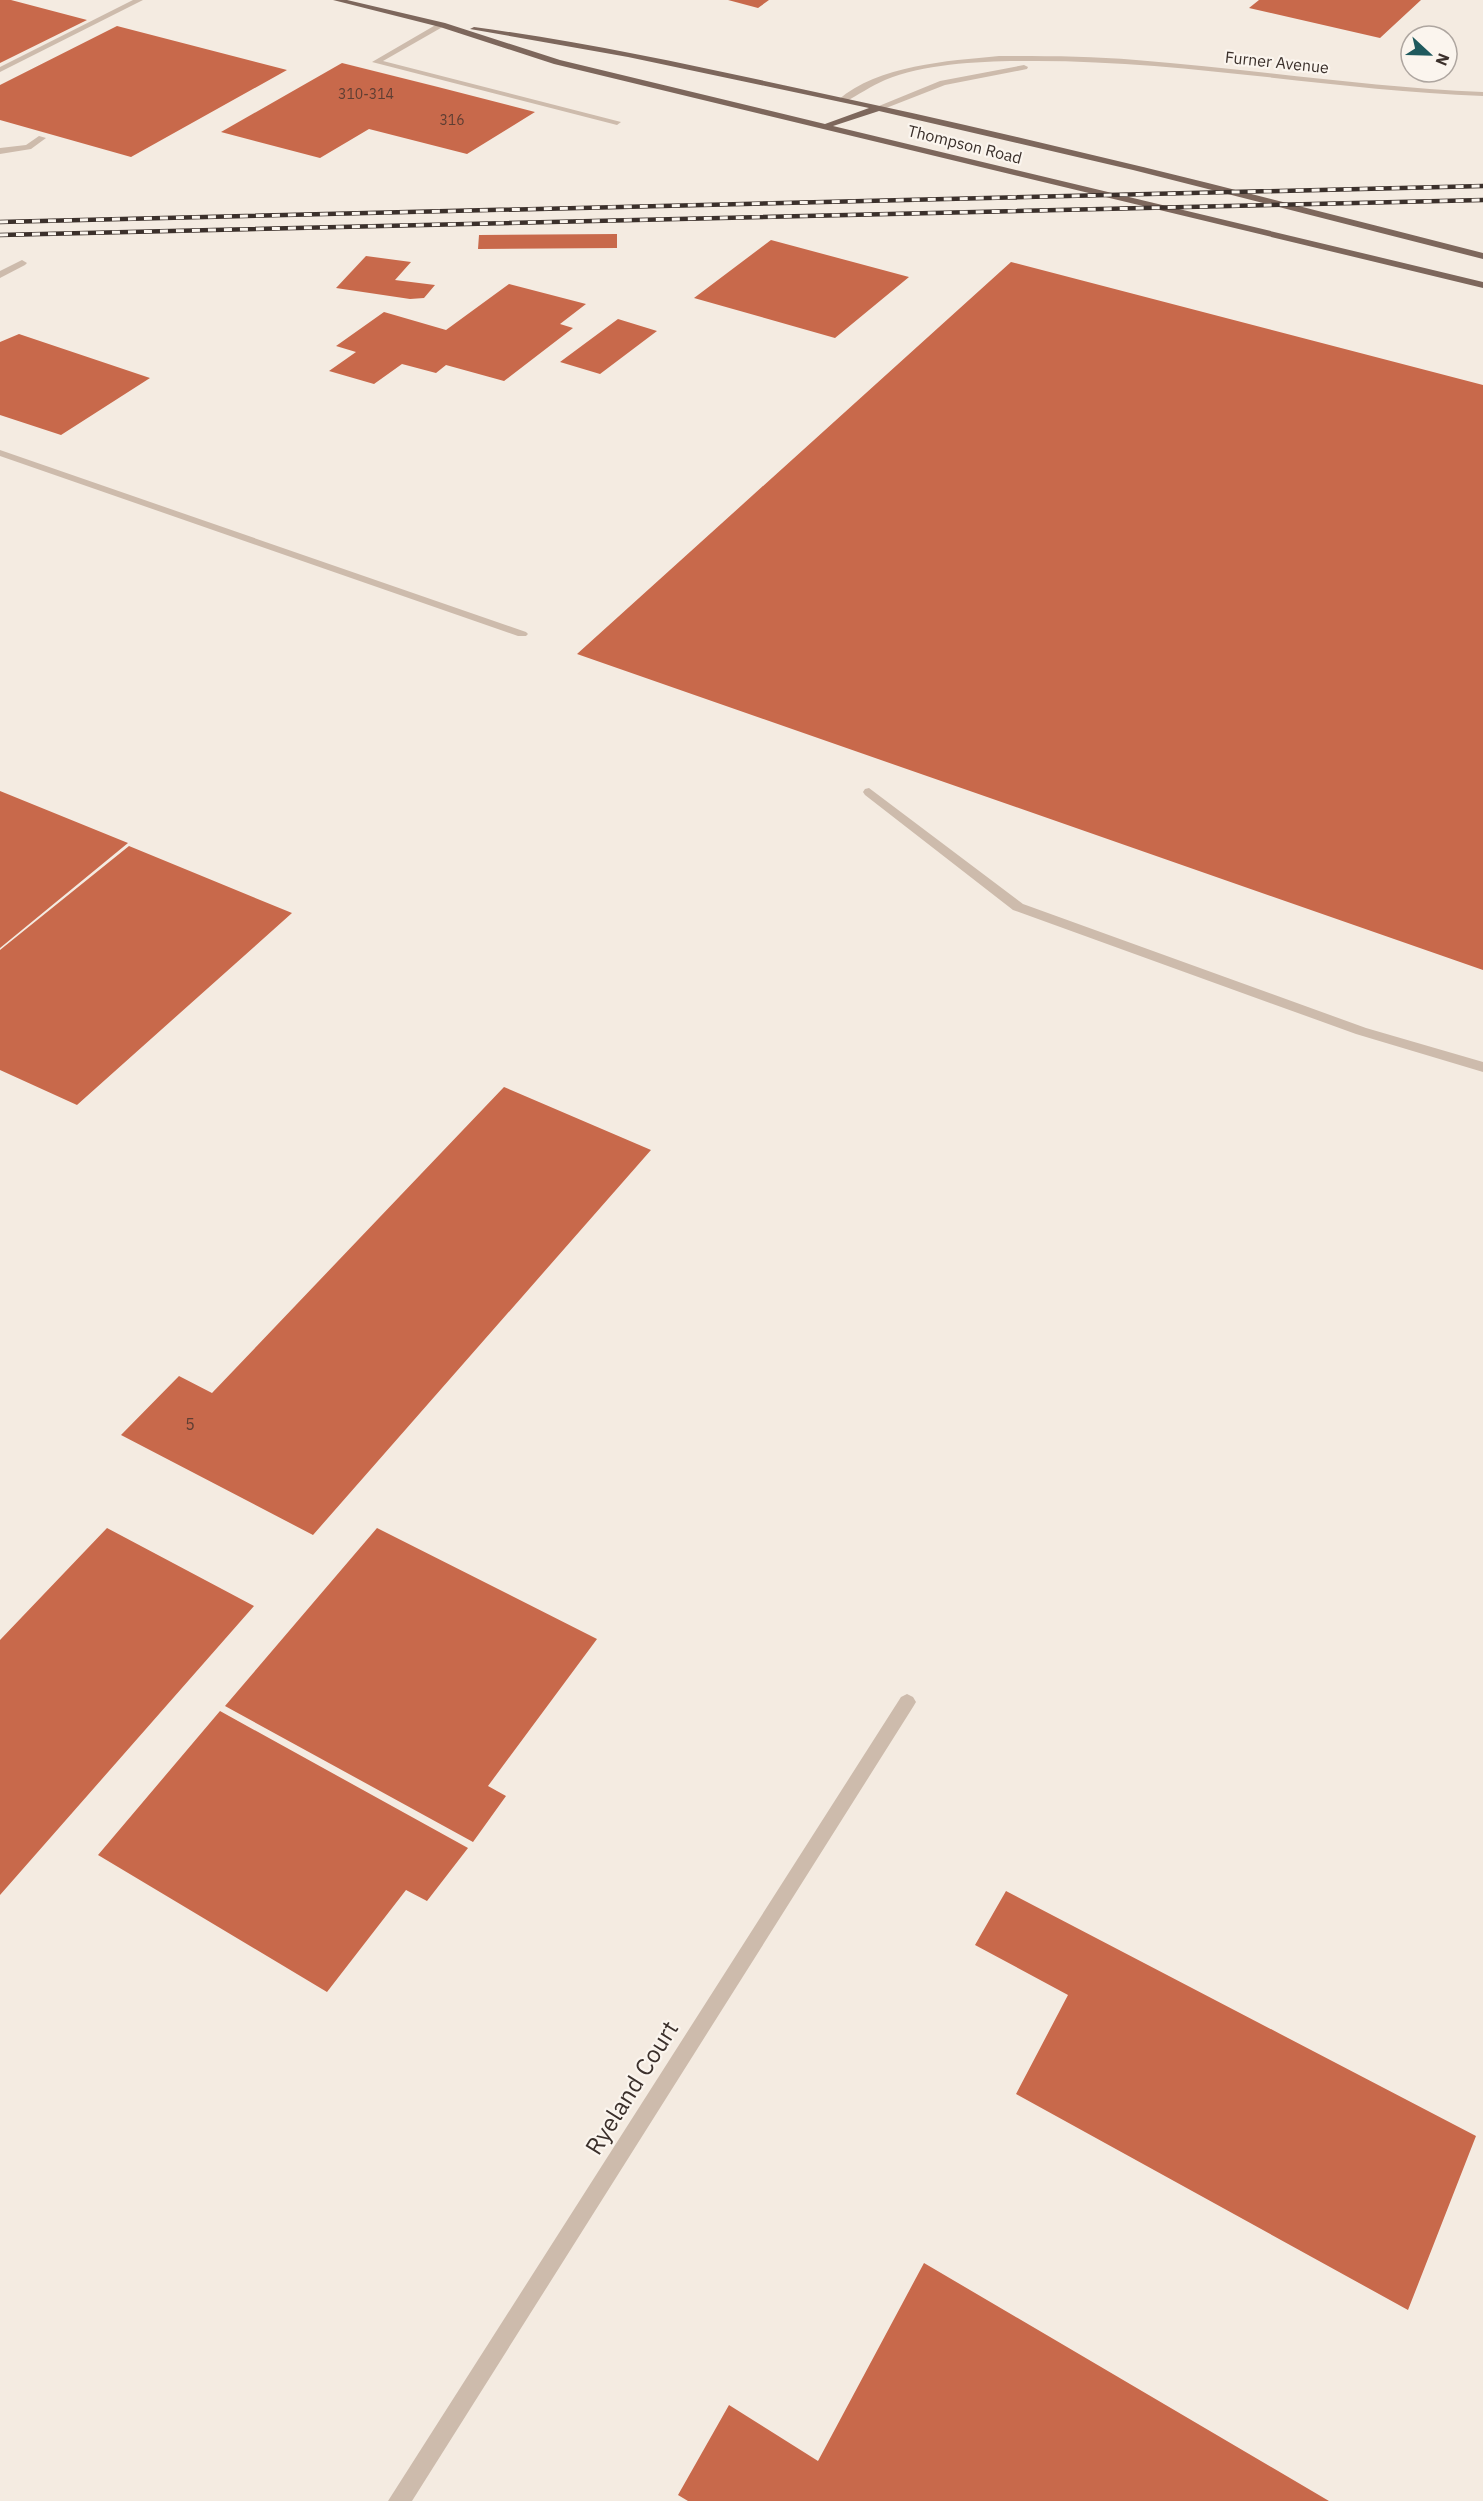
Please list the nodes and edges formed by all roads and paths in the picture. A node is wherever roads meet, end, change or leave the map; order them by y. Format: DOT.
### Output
graph roads {
  1 [pos="140,0"];
  2 [pos="337,0"];
  3 [pos="442,25"];
  4 [pos="1068,59"];
  5 [pos="0,70"];
  6 [pos="1483,94"];
  7 [pos="842,100"];
  8 [pos="878,108"];
  9 [pos="617,122"];
  10 [pos="828,125"];
  11 [pos="42,138"];
  12 [pos="0,151"];
  13 [pos="1483,256"];
  14 [pos="22,263"];
  15 [pos="0,275"];
  16 [pos="1483,285"];
  17 [pos="0,453"];
  18 [pos="522,634"];
  19 [pos="869,792"];
  20 [pos="1483,1067"];
  21 [pos="907,1702"];
  22 [pos="399,2501"];
  1 -- 5 [label="street"];
  2 -- 3 [label="main road, Thompson Road"];
  3 -- 7 [label="main road, Thompson Road"];
  3 -- 9 [label="street"];
  3 -- 10 [label="main road, Thompson Road"];
  4 -- 6 [label="street, Furner Avenue"];
  4 -- 7 [label="street, Furner Avenue"];
  4 -- 8 [label="street, Furner Avenue"];
  7 -- 8 [label="main road, Thompson Road"];
  7 -- 10 [label="main road"];
  8 -- 10 [label="main road"];
  8 -- 13 [label="main road, Thompson Road"];
  10 -- 16 [label="main road, Thompson Road"];
  11 -- 12 [label="street"];
  14 -- 15 [label="street"];
  17 -- 18 [label="street"];
  19 -- 20 [label="street"];
  21 -- 22 [label="street, Ryeland Court"];
}
